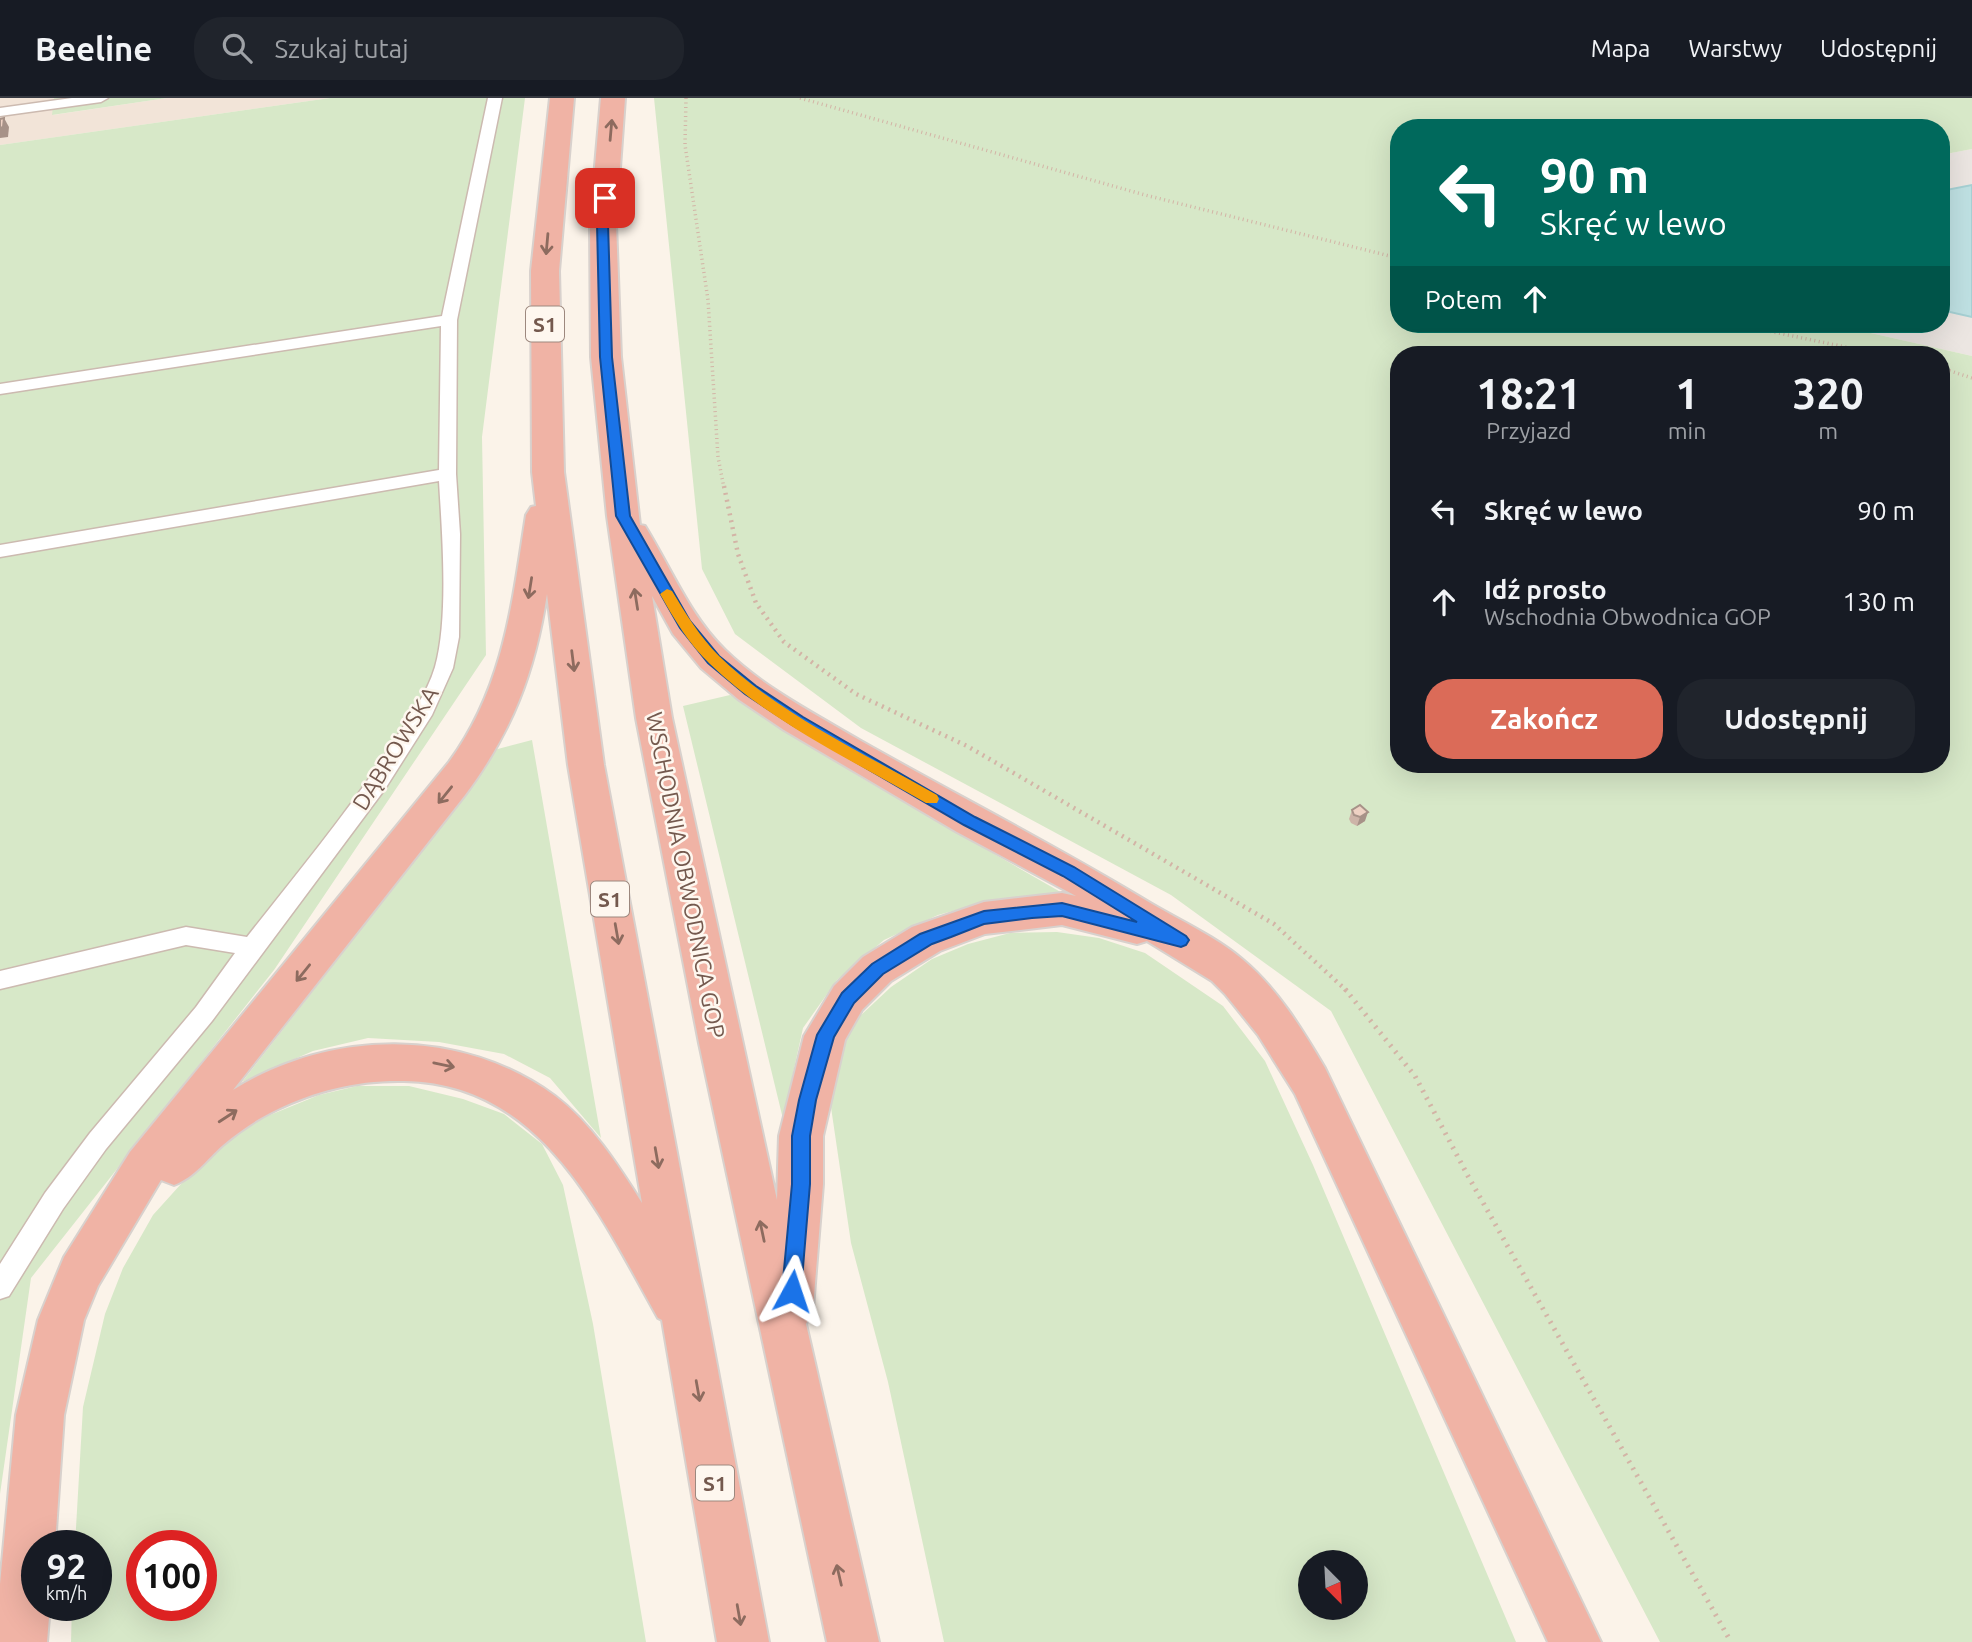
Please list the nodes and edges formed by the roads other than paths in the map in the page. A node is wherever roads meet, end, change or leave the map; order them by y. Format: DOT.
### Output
graph roads {
  1 [pos="101,98"];
  2 [pos="495,98"];
  3 [pos="562,98"];
  4 [pos="613,98"];
  5 [pos="0,111"];
  6 [pos="450,320"];
  7 [pos="0,389"];
  8 [pos="548,472"];
  9 [pos="447,474"];
  10 [pos="623,516"];
  11 [pos="0,551"];
  12 [pos="1181,940"];
  13 [pos="252,947"];
  14 [pos="0,980"];
  15 [pos="106,1229"];
  16 [pos="0,1287"];
  17 [pos="686,1324"];
  18 [pos="787,1345"];
  19 [pos="21,1642"];
  20 [pos="743,1642"];
  21 [pos="853,1642"];
  22 [pos="1575,1642"];
  1 -- 5 [label="lane"];
  2 -- 6 [label="lane, DĄBROWSKA"];
  3 -- 8 [label="highway, S1, one-way"];
  10 -- 4 [label="highway, WSCHODNIA OBWODNICA GOP, one-way"];
  6 -- 7 [label="lane"];
  6 -- 9 [label="lane, DĄBROWSKA"];
  8 -- 15 [label="highway, one-way"];
  8 -- 17 [label="highway, S1, one-way"];
  9 -- 11 [label="lane"];
  9 -- 13 [label="lane, DĄBROWSKA"];
  10 -- 12 [label="highway"];
  18 -- 10 [label="highway, WSCHODNIA OBWODNICA GOP, one-way"];
  12 -- 18 [label="highway"];
  12 -- 22 [label="highway"];
  13 -- 14 [label="lane"];
  13 -- 16 [label="lane, DĄBROWSKA"];
  15 -- 17 [label="highway, one-way"];
  15 -- 19 [label="highway"];
  17 -- 20 [label="highway, S1, one-way"];
  21 -- 18 [label="highway, WSCHODNIA OBWODNICA GOP, one-way"];
}
